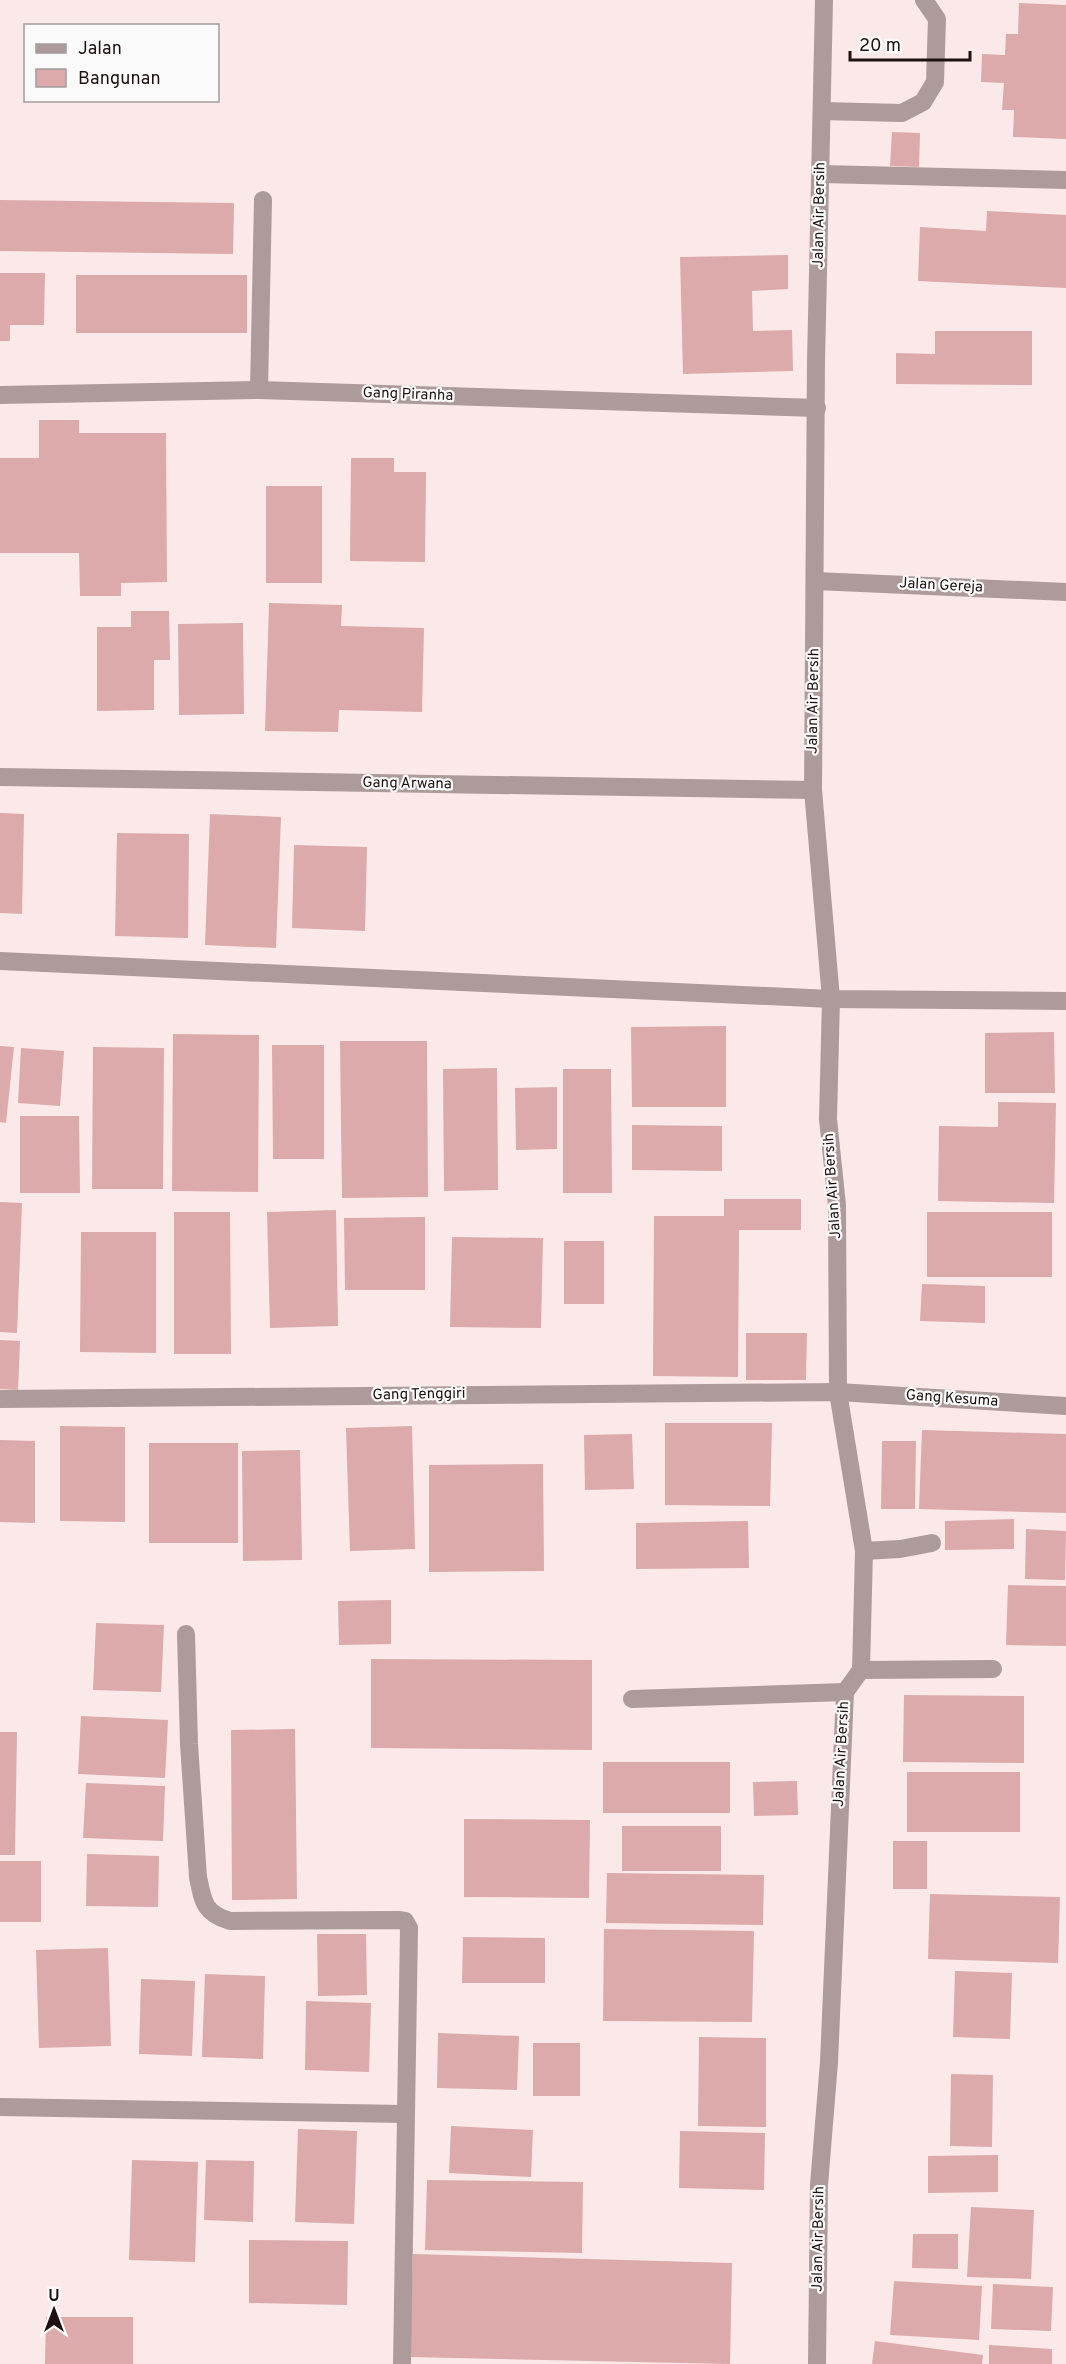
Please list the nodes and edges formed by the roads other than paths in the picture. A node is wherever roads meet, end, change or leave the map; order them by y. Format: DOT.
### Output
graph roads {
  1 [pos="824,0"];
  2 [pos="924,0"];
  3 [pos="822,111"];
  4 [pos="821,174"];
  5 [pos="1066,180"];
  6 [pos="263,200"];
  7 [pos="259,390"];
  8 [pos="0,395"];
  9 [pos="817,408"];
  10 [pos="816,581"];
  11 [pos="1066,592"];
  12 [pos="0,777"];
  13 [pos="813,790"];
  14 [pos="0,961"];
  15 [pos="831,999"];
  16 [pos="1066,1000"];
  17 [pos="838,1392"];
  18 [pos="0,1399"];
  19 [pos="1066,1406"];
  20 [pos="932,1543"];
  21 [pos="864,1551"];
  22 [pos="186,1635"];
  23 [pos="993,1669"];
  24 [pos="861,1670"];
  25 [pos="845,1692"];
  26 [pos="632,1699"];
  27 [pos="0,2107"];
  28 [pos="405,2114"];
  29 [pos="402,2364"];
  30 [pos="817,2364"];
  1 -- 3 [label="street, Jalan Air Bersih"];
  2 -- 3 [label="street"];
  3 -- 4 [label="street, Jalan Air Bersih"];
  4 -- 5 [label="street"];
  4 -- 9 [label="street, Jalan Air Bersih"];
  6 -- 7 [label="street"];
  7 -- 8 [label="street, Gang Piranha"];
  7 -- 9 [label="street, Gang Piranha"];
  9 -- 10 [label="street, Jalan Air Bersih"];
  10 -- 11 [label="street, Jalan Gereja"];
  10 -- 13 [label="street, Jalan Air Bersih"];
  12 -- 13 [label="street, Gang Arwana"];
  13 -- 15 [label="street, Jalan Air Bersih"];
  14 -- 15 [label="street"];
  15 -- 16 [label="street"];
  15 -- 17 [label="street, Jalan Air Bersih"];
  17 -- 18 [label="street, Gang Tenggiri"];
  17 -- 19 [label="street, Gang Kesuma"];
  17 -- 21 [label="street, Jalan Air Bersih"];
  20 -- 21 [label="street"];
  21 -- 24 [label="street, Jalan Air Bersih"];
  22 -- 28 [label="street"];
  23 -- 24 [label="street"];
  24 -- 25 [label="street, Jalan Air Bersih"];
  25 -- 26 [label="street"];
  25 -- 30 [label="street, Jalan Air Bersih"];
  27 -- 28 [label="street"];
  28 -- 29 [label="street"];
}
